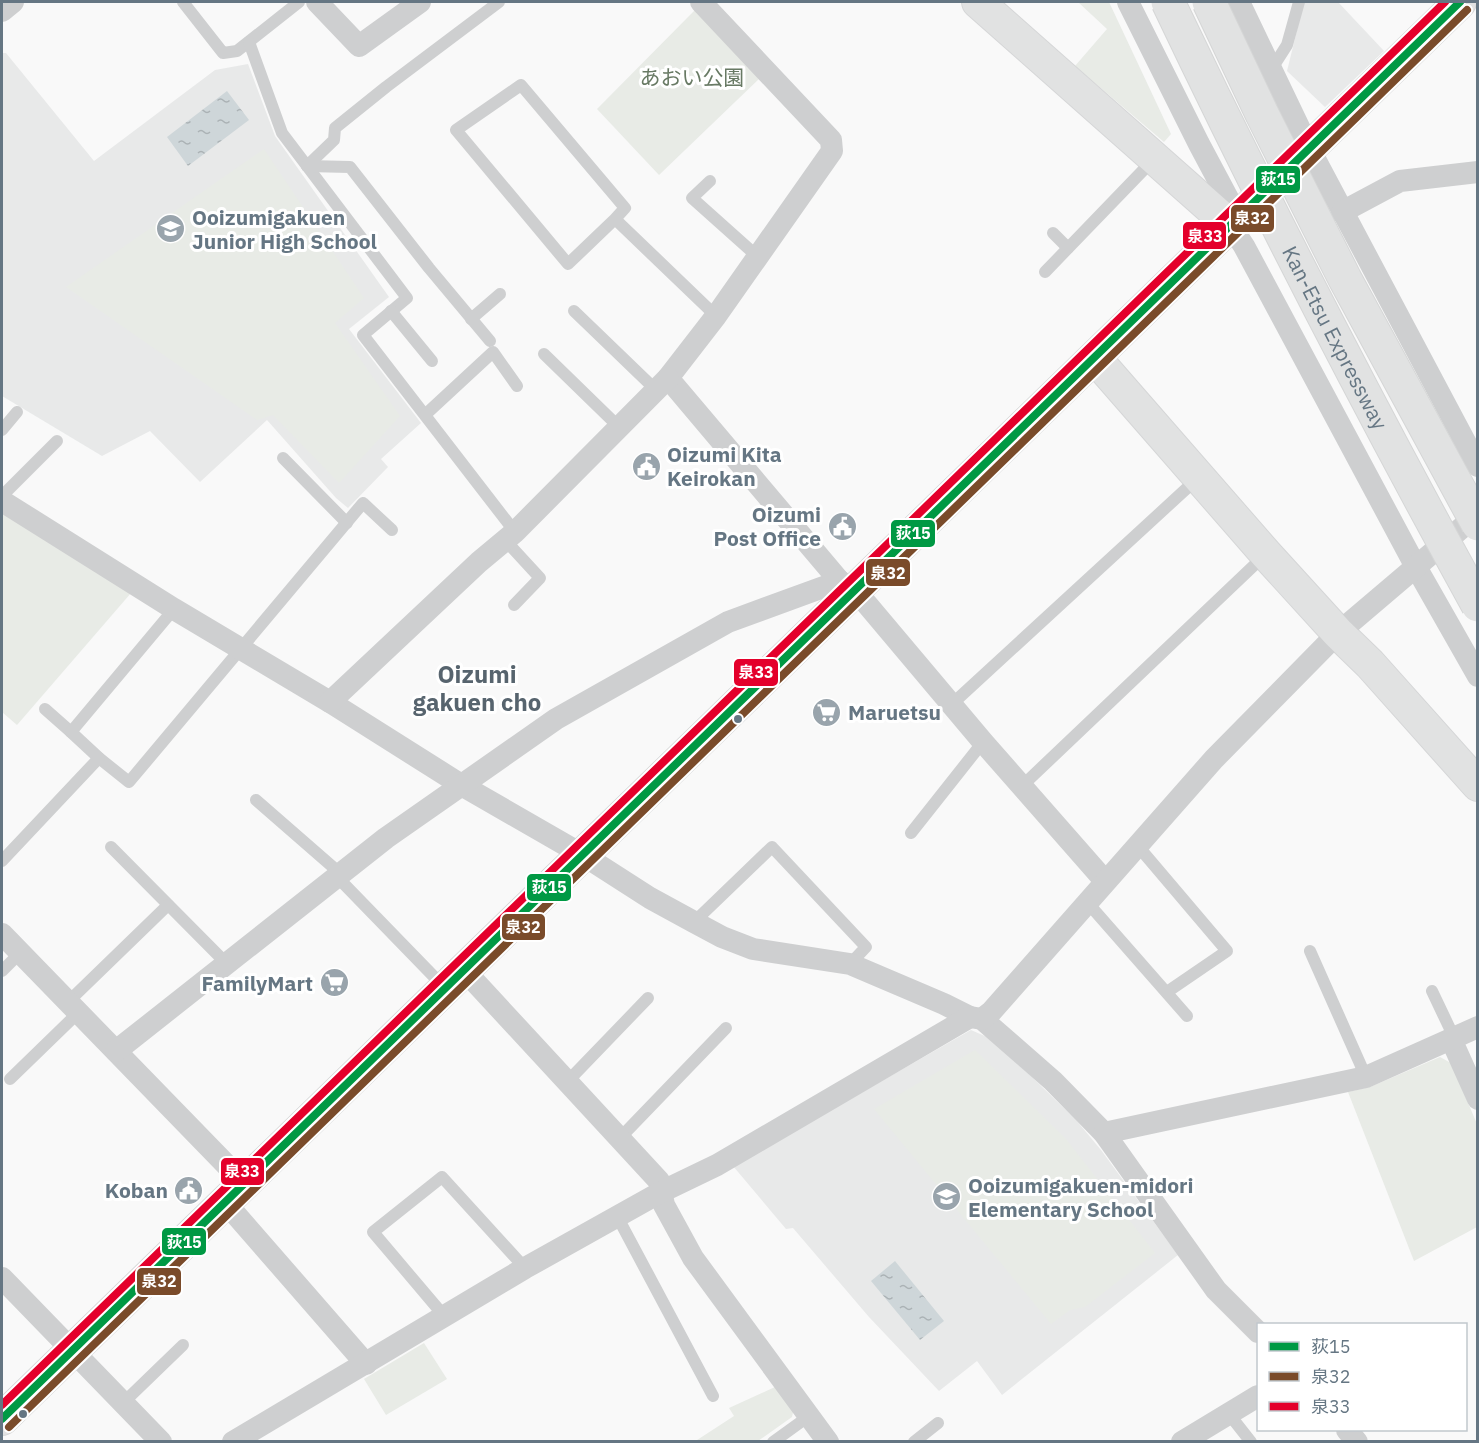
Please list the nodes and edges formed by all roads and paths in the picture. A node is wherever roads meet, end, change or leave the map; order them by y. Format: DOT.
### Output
graph roads {
  1 [pos="13,2"];
  2 [pos="183,2"];
  3 [pos="299,2"];
  4 [pos="316,2"];
  5 [pos="420,2"];
  6 [pos="499,2"];
  7 [pos="701,2"];
  8 [pos="978,2"];
  9 [pos="1128,2"];
  10 [pos="1168,2"];
  11 [pos="1209,2"];
  12 [pos="1239,2"];
  13 [pos="1299,2"];
  14 [pos="1460,2"];
  15 [pos="2,11"];
  16 [pos="249,42"];
  17 [pos="1271,70"];
  18 [pos="1198,144"];
  19 [pos="1309,148"];
  20 [pos="1163,164"];
  21 [pos="307,166"];
  22 [pos="1478,172"];
  23 [pos="710,180"];
  24 [pos="1342,212"];
  25 [pos="615,219"];
  26 [pos="1230,225"];
  27 [pos="1053,233"];
  28 [pos="1068,248"];
  29 [pos="758,257"];
  30 [pos="1046,272"];
  31 [pos="500,294"];
  32 [pos="392,311"];
  33 [pos="574,311"];
  34 [pos="716,316"];
  35 [pos="471,319"];
  36 [pos="490,341"];
  37 [pos="544,354"];
  38 [pos="1095,358"];
  39 [pos="432,361"];
  40 [pos="662,384"];
  41 [pos="517,386"];
  42 [pos="17,412"];
  43 [pos="426,414"];
  44 [pos="620,428"];
  45 [pos="2,430"];
  46 [pos="57,441"];
  47 [pos="284,458"];
  48 [pos="1478,466"];
  49 [pos="1198,478"];
  50 [pos="2,496"];
  51 [pos="2,501"];
  52 [pos="1478,514"];
  53 [pos="347,524"];
  54 [pos="1478,524"];
  55 [pos="392,530"];
  56 [pos="510,536"];
  57 [pos="1266,554"];
  58 [pos="1416,567"];
  59 [pos="849,588"];
  60 [pos="514,604"];
  61 [pos="1478,605"];
  62 [pos="174,609"];
  63 [pos="1338,633"];
  64 [pos="240,648"];
  65 [pos="1478,676"];
  66 [pos="330,702"];
  67 [pos="951,705"];
  68 [pos="45,709"];
  69 [pos="71,732"];
  70 [pos="983,742"];
  71 [pos="99,758"];
  72 [pos="1478,785"];
  73 [pos="463,786"];
  74 [pos="1021,787"];
  75 [pos="256,800"];
  76 [pos="911,832"];
  77 [pos="1137,845"];
  78 [pos="111,847"];
  79 [pos="583,855"];
  80 [pos="2,861"];
  81 [pos="338,876"];
  82 [pos="1105,881"];
  83 [pos="1087,902"];
  84 [pos="168,905"];
  85 [pos="694,922"];
  86 [pos="2,934"];
  87 [pos="1310,951"];
  88 [pos="20,953"];
  89 [pos="227,964"];
  90 [pos="850,964"];
  91 [pos="2,971"];
  92 [pos="454,979"];
  93 [pos="1432,991"];
  94 [pos="1167,993"];
  95 [pos="648,998"];
  96 [pos="73,1007"];
  97 [pos="1188,1016"];
  98 [pos="976,1018"];
  99 [pos="1478,1027"];
  100 [pos="726,1028"];
  101 [pos="1451,1039"];
  102 [pos="116,1051"];
  103 [pos="1366,1077"];
  104 [pos="10,1078"];
  105 [pos="568,1081"];
  106 [pos="1478,1099"];
  107 [pos="1104,1133"];
  108 [pos="620,1138"];
  109 [pos="234,1192"];
  110 [pos="660,1192"];
  111 [pos="617,1216"];
  112 [pos="525,1268"];
  113 [pos="2,1278"];
  114 [pos="445,1317"];
  115 [pos="1257,1331"];
  116 [pos="183,1345"];
  117 [pos="73,1351"];
  118 [pos="366,1364"];
  119 [pos="713,1396"];
  120 [pos="1257,1397"];
  121 [pos="123,1403"];
  122 [pos="1229,1414"];
  123 [pos="809,1416"];
  124 [pos="2,1419"];
  125 [pos="938,1423"];
  126 [pos="161,1442"];
  127 [pos="233,1442"];
  128 [pos="773,1442"];
  129 [pos="828,1442"];
  130 [pos="914,1442"];
  131 [pos="1182,1442"];
  132 [pos="1251,1442"];
  1 -- 15 [label="street"];
  2 -- 16 [label="lane"];
  3 -- 16 [label="lane"];
  4 -- 5 [label="street"];
  6 -- 21 [label="lane"];
  7 -- 29 [label="street"];
  8 -- 20 [label="street"];
  9 -- 18 [label="street"];
  10 -- 61 [label="highway, Kan-Etsu Expressway, bridge"];
  11 -- 54 [label="highway, Kan-Etsu Expressway, bridge"];
  12 -- 17 [label="street"];
  13 -- 17 [label="lane"];
  14 -- 19 [label="street"];
  16 -- 21 [label="lane"];
  17 -- 19 [label="street"];
  18 -- 20 [label="street"];
  18 -- 26 [label="street"];
  19 -- 24 [label="street"];
  19 -- 26 [label="street"];
  20 -- 26 [label="street"];
  20 -- 28 [label="lane"];
  21 -- 32 [label="lane"];
  21 -- 35 [label="lane"];
  22 -- 24 [label="street"];
  23 -- 29 [label="lane"];
  24 -- 48 [label="street"];
  25 -- 25 [label="lane"];
  25 -- 34 [label="lane"];
  26 -- 38 [label="street"];
  26 -- 58 [label="street"];
  27 -- 28 [label="lane"];
  28 -- 30 [label="lane"];
  29 -- 34 [label="street"];
  31 -- 35 [label="lane"];
  32 -- 39 [label="lane"];
  32 -- 43 [label="lane"];
  33 -- 40 [label="lane"];
  34 -- 40 [label="street"];
  35 -- 36 [label="lane"];
  37 -- 44 [label="lane"];
  38 -- 49 [label="street"];
  38 -- 59 [label="street"];
  40 -- 44 [label="street"];
  40 -- 59 [label="street"];
  41 -- 43 [label="lane"];
  42 -- 45 [label="lane"];
  43 -- 56 [label="lane"];
  44 -- 56 [label="street"];
  46 -- 50 [label="lane"];
  47 -- 53 [label="lane"];
  49 -- 57 [label="street"];
  49 -- 67 [label="lane"];
  51 -- 62 [label="street"];
  52 -- 58 [label="street"];
  53 -- 55 [label="lane"];
  53 -- 64 [label="lane"];
  56 -- 60 [label="lane"];
  56 -- 66 [label="street"];
  57 -- 63 [label="street"];
  57 -- 74 [label="lane"];
  58 -- 63 [label="street"];
  58 -- 65 [label="street"];
  59 -- 67 [label="street"];
  59 -- 73 [label="street"];
  59 -- 79 [label="street"];
  62 -- 64 [label="street"];
  62 -- 69 [label="lane"];
  63 -- 72 [label="street"];
  63 -- 77 [label="street"];
  64 -- 66 [label="street"];
  64 -- 71 [label="lane"];
  66 -- 73 [label="street"];
  67 -- 70 [label="street"];
  68 -- 69 [label="lane"];
  69 -- 71 [label="lane"];
  70 -- 74 [label="street"];
  70 -- 76 [label="lane"];
  71 -- 80 [label="lane"];
  73 -- 79 [label="street"];
  73 -- 81 [label="street"];
  74 -- 82 [label="street"];
  75 -- 81 [label="lane"];
  77 -- 82 [label="street"];
  77 -- 94 [label="lane"];
  78 -- 84 [label="lane"];
  79 -- 85 [label="street"];
  79 -- 92 [label="street"];
  81 -- 89 [label="street"];
  81 -- 92 [label="lane"];
  82 -- 83 [label="street"];
  83 -- 94 [label="lane"];
  83 -- 98 [label="street"];
  84 -- 89 [label="lane"];
  84 -- 96 [label="lane"];
  85 -- 90 [label="street"];
  85 -- 90 [label="lane"];
  86 -- 88 [label="street"];
  87 -- 103 [label="lane"];
  88 -- 91 [label="lane"];
  88 -- 96 [label="street"];
  89 -- 102 [label="street"];
  90 -- 98 [label="street"];
  92 -- 105 [label="street"];
  92 -- 109 [label="street"];
  93 -- 101 [label="lane"];
  94 -- 97 [label="lane"];
  95 -- 105 [label="lane"];
  96 -- 102 [label="street"];
  96 -- 104 [label="lane"];
  98 -- 107 [label="street"];
  98 -- 110 [label="street"];
  99 -- 101 [label="street"];
  100 -- 108 [label="lane"];
  101 -- 103 [label="street"];
  101 -- 106 [label="street"];
  102 -- 109 [label="street"];
  103 -- 107 [label="street"];
  105 -- 108 [label="street"];
  107 -- 115 [label="street"];
  108 -- 110 [label="street"];
  109 -- 117 [label="street"];
  109 -- 118 [label="street"];
  110 -- 111 [label="street"];
  110 -- 123 [label="street"];
  111 -- 112 [label="street"];
  111 -- 119 [label="lane"];
  112 -- 114 [label="street"];
  112 -- 114 [label="lane"];
  113 -- 117 [label="street"];
  114 -- 118 [label="street"];
  116 -- 121 [label="lane"];
  117 -- 121 [label="street"];
  117 -- 124 [label="street"];
  118 -- 127 [label="street"];
  120 -- 122 [label="street"];
  121 -- 126 [label="street"];
  122 -- 131 [label="street"];
  122 -- 132 [label="lane"];
  123 -- 128 [label="lane"];
  123 -- 129 [label="street"];
  125 -- 130 [label="lane"];
}
